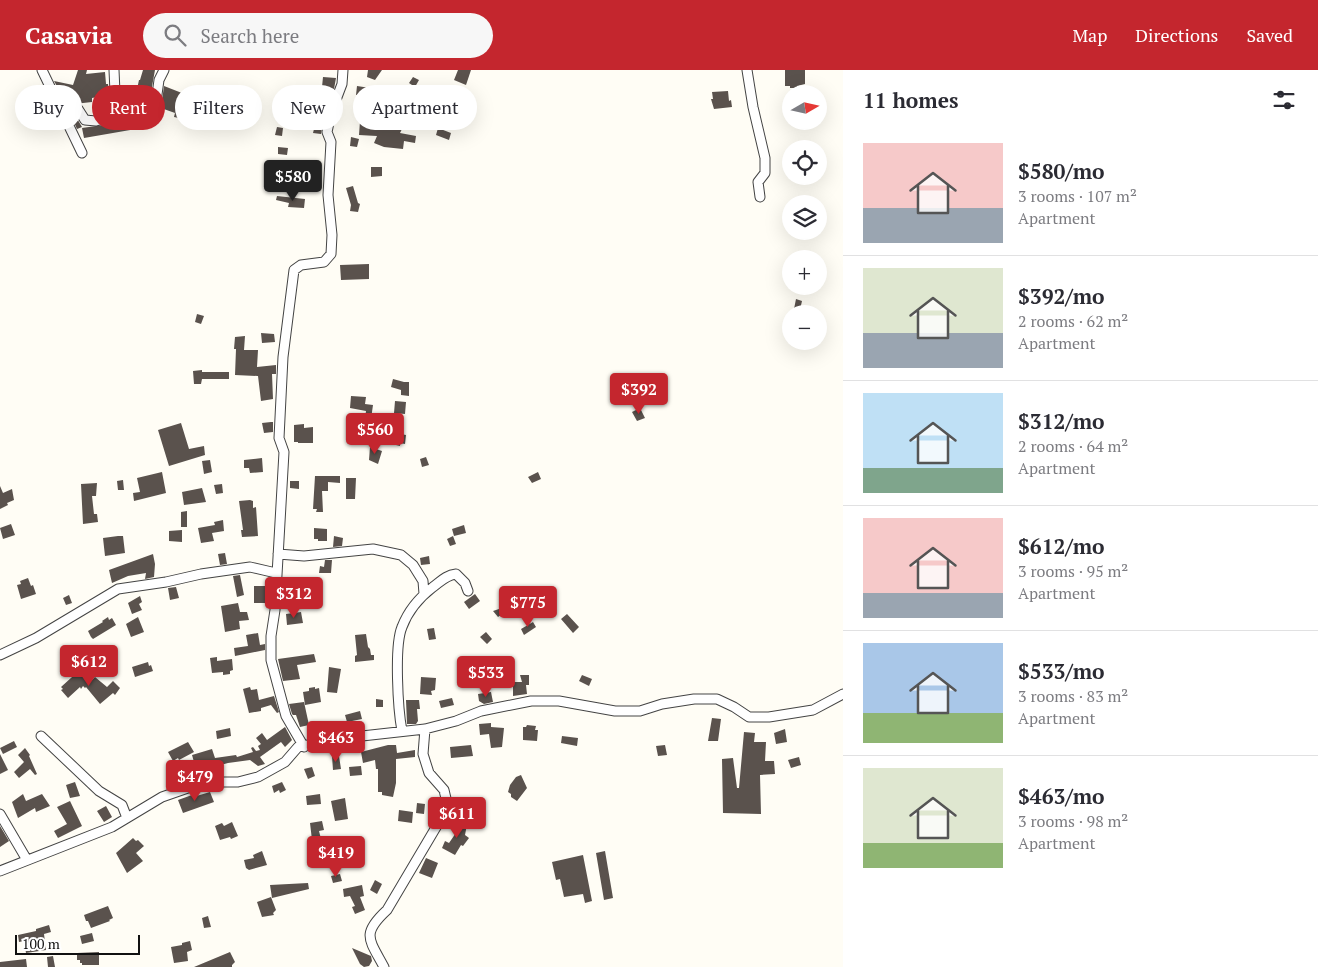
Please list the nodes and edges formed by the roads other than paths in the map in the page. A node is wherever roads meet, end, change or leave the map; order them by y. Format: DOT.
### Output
graph roads {
  1 [pos="42,70"];
  2 [pos="114,70"];
  3 [pos="164,70"];
  4 [pos="343,70"];
  5 [pos="747,70"];
  6 [pos="158,85"];
  7 [pos="82,115"];
  8 [pos="82,153"];
  9 [pos="760,197"];
  10 [pos="278,554"];
  11 [pos="276,573"];
  12 [pos="468,591"];
  13 [pos="424,594"];
  14 [pos="0,654"];
  15 [pos="843,694"];
  16 [pos="425,728"];
  17 [pos="402,732"];
  18 [pos="41,736"];
  19 [pos="304,746"];
  20 [pos="0,814"];
  21 [pos="127,818"];
  22 [pos="27,860"];
  23 [pos="0,871"];
  24 [pos="384,967"];
  1 -- 8 [label="street"];
  2 -- 7 [label="street"];
  3 -- 6 [label="street"];
  4 -- 10 [label="street"];
  5 -- 9 [label="street"];
  10 -- 11 [label="street"];
  10 -- 13 [label="street"];
  11 -- 14 [label="street"];
  11 -- 19 [label="street"];
  12 -- 13 [label="street"];
  13 -- 17 [label="street"];
  15 -- 16 [label="street"];
  16 -- 17 [label="street"];
  16 -- 24 [label="street"];
  17 -- 19 [label="street"];
  18 -- 21 [label="street"];
  19 -- 21 [label="street"];
  20 -- 22 [label="street"];
  21 -- 22 [label="street"];
  22 -- 23 [label="street"];
}
